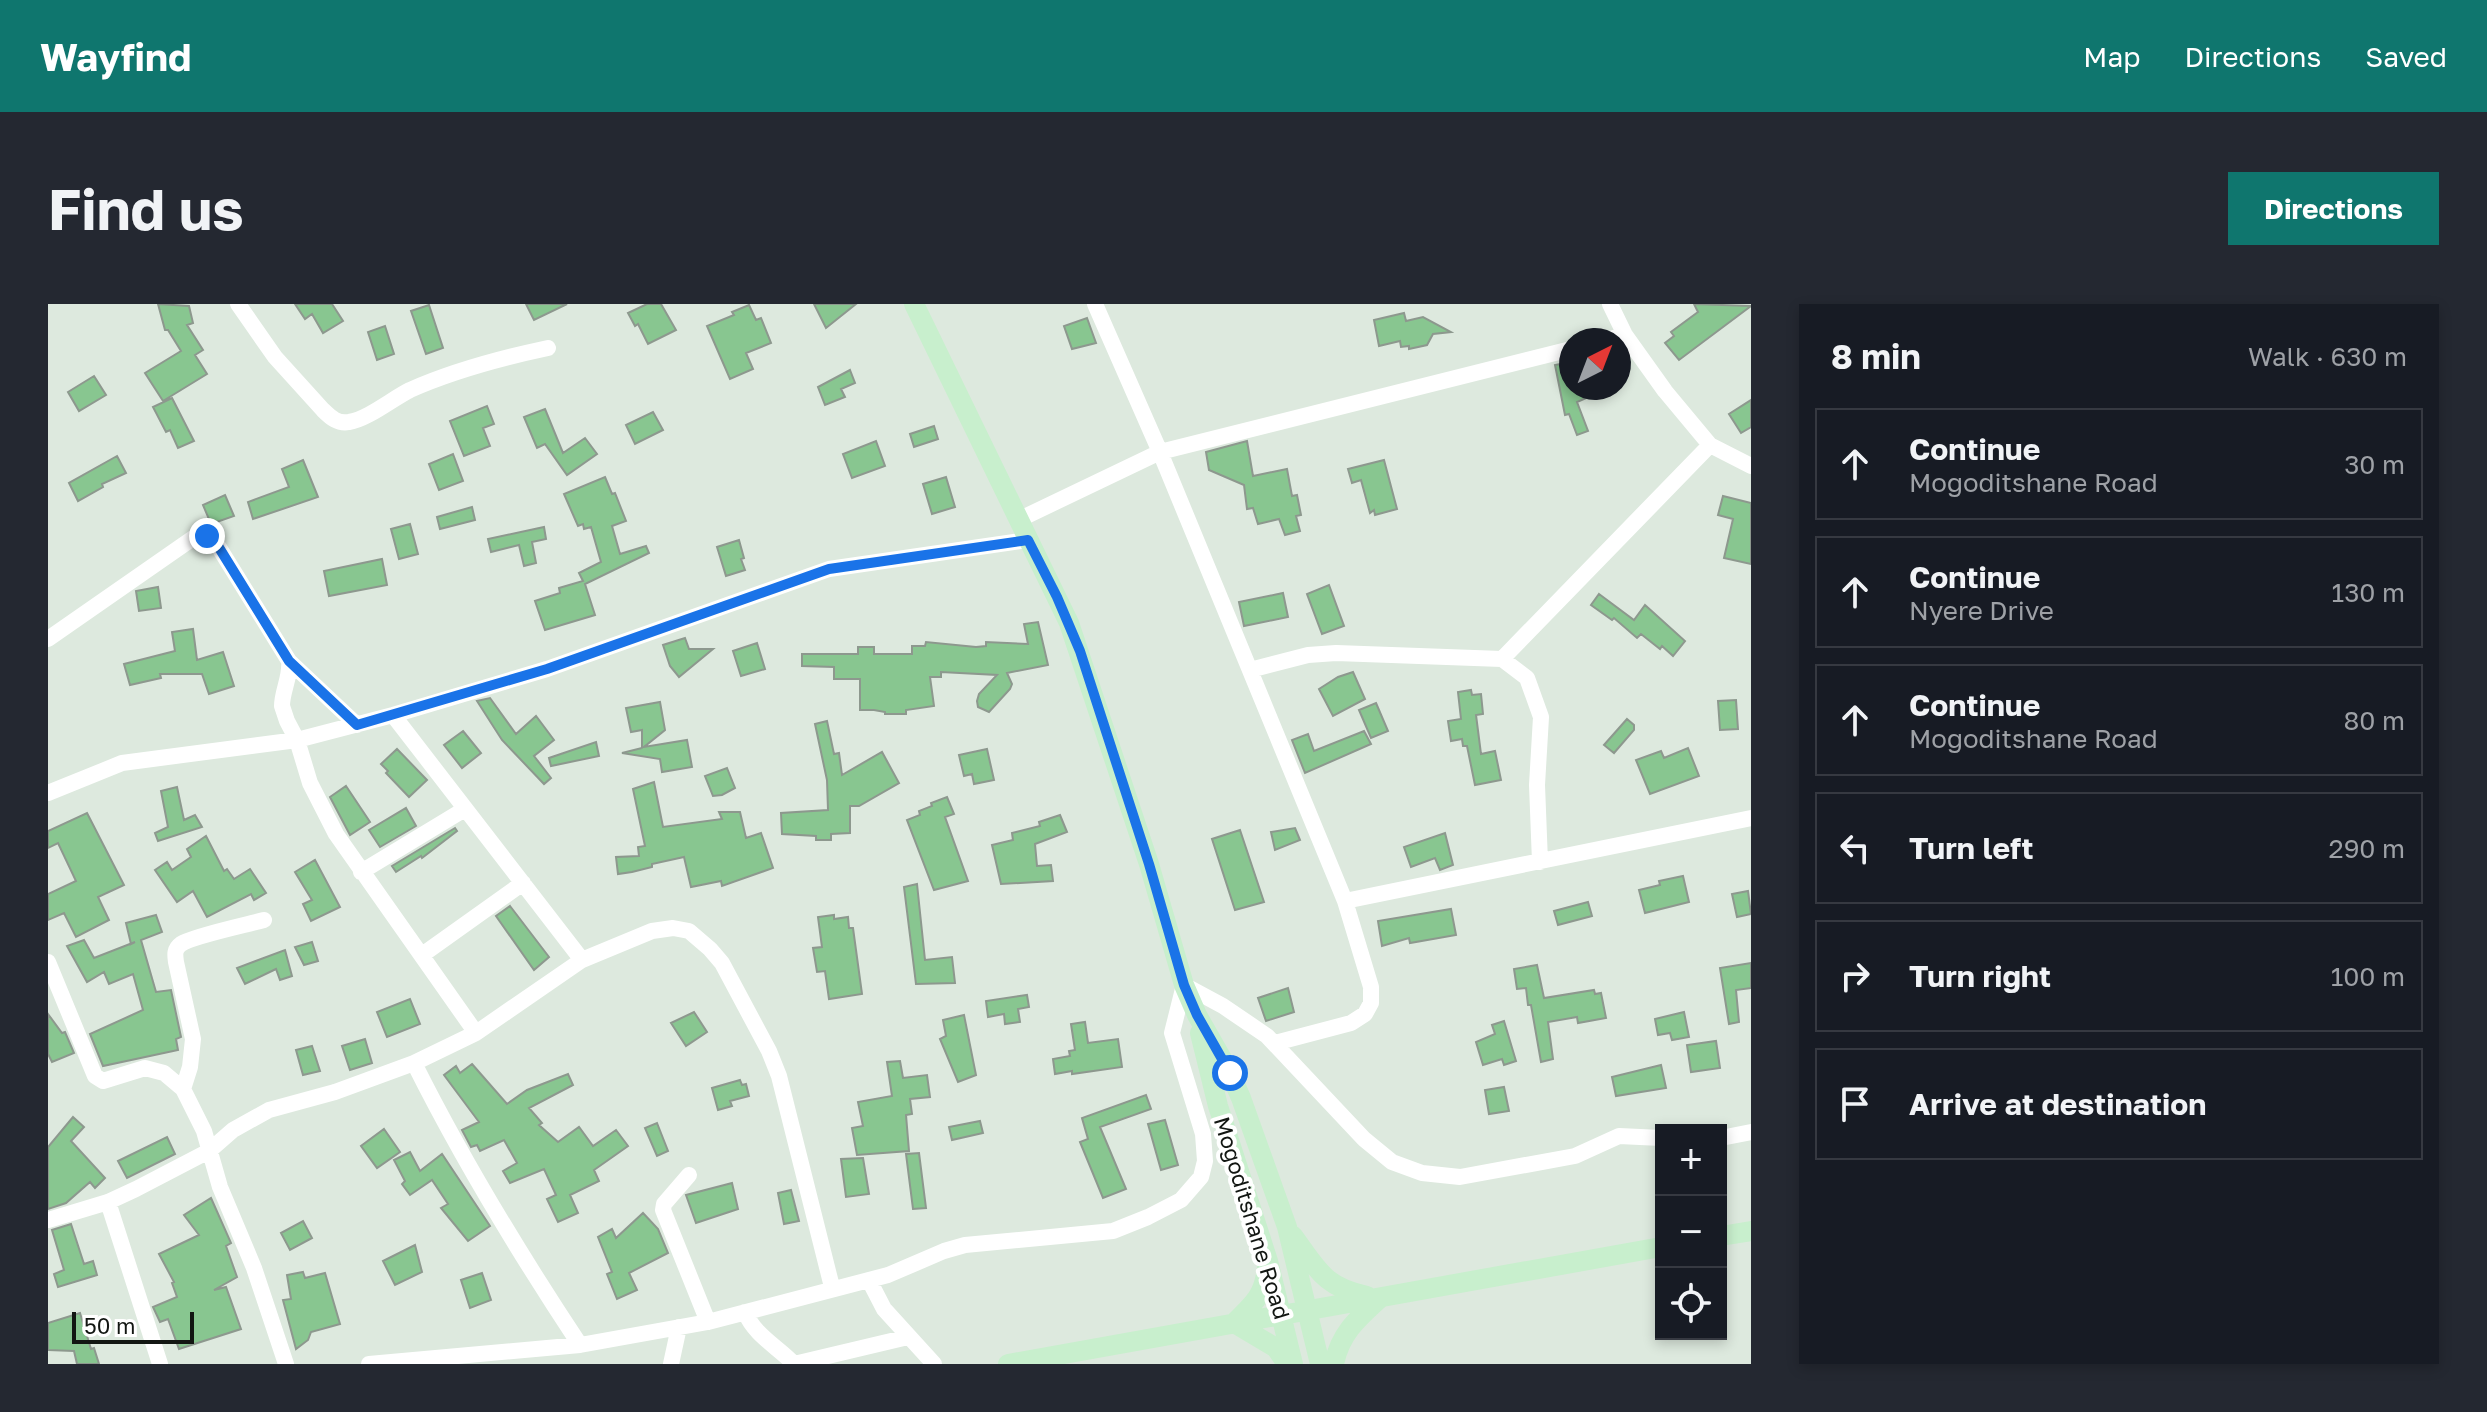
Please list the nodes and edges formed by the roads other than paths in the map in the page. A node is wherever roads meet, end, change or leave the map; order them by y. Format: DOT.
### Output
graph roads {
  1 [pos="238,304"];
  2 [pos="914,304"];
  3 [pos="1095,304"];
  4 [pos="1610,304"];
  5 [pos="1622,328"];
  6 [pos="1631,343"];
  7 [pos="548,348"];
  8 [pos="1559,352"];
  9 [pos="1710,445"];
  10 [pos="1160,452"];
  11 [pos="1751,466"];
  12 [pos="1018,520"];
  13 [pos="1028,540"];
  14 [pos="48,639"];
  15 [pos="1502,659"];
  16 [pos="289,661"];
  17 [pos="1250,670"];
  18 [pos="393,715"];
  19 [pos="357,725"];
  20 [pos="297,740"];
  21 [pos="48,793"];
  22 [pos="465,809"];
  23 [pos="1751,818"];
  24 [pos="1540,862"];
  25 [pos="361,872"];
  26 [pos="523,883"];
  27 [pos="1345,901"];
  28 [pos="264,920"];
  29 [pos="422,955"];
  30 [pos="582,960"];
  31 [pos="48,962"];
  32 [pos="1184,985"];
  33 [pos="1197,1015"];
  34 [pos="476,1033"];
  35 [pos="1275,1043"];
  36 [pos="414,1063"];
  37 [pos="183,1089"];
  38 [pos="1751,1132"];
  39 [pos="1727,1137"];
  40 [pos="1655,1138"];
  41 [pos="209,1151"];
  42 [pos="689,1175"];
  43 [pos="108,1202"];
  44 [pos="48,1220"];
  45 [pos="1287,1227"];
  46 [pos="1751,1231"];
  47 [pos="1727,1235"];
  48 [pos="1655,1248"];
  49 [pos="1268,1261"];
  50 [pos="869,1280"];
  51 [pos="832,1287"];
  52 [pos="1379,1299"];
  53 [pos="1308,1311"];
  54 [pos="745,1312"];
  55 [pos="1282,1315"];
  56 [pos="708,1322"];
  57 [pos="1234,1323"];
  58 [pos="679,1327"];
  59 [pos="908,1337"];
  60 [pos="580,1345"];
  61 [pos="449,1360"];
  62 [pos="160,1364"];
  63 [pos="286,1364"];
  64 [pos="369,1364"];
  65 [pos="671,1364"];
  66 [pos="934,1364"];
  67 [pos="1008,1364"];
  68 [pos="1287,1364"];
  69 [pos="1293,1364"];
  70 [pos="1320,1364"];
  71 [pos="1334,1364"];
  1 -- 7 [label="street"];
  2 -- 12 [label="main road"];
  3 -- 10 [label="street"];
  4 -- 5 [label="street"];
  6 -- 9 [label="street"];
  8 -- 10 [label="street"];
  9 -- 11 [label="street"];
  9 -- 15 [label="street"];
  10 -- 12 [label="street"];
  10 -- 17 [label="street"];
  12 -- 13 [label="main road"];
  13 -- 18 [label="street"];
  13 -- 32 [label="main road"];
  14 -- 16 [label="street"];
  15 -- 17 [label="street"];
  15 -- 24 [label="street"];
  16 -- 19 [label="street"];
  16 -- 20 [label="street"];
  17 -- 27 [label="street"];
  18 -- 19 [label="street"];
  18 -- 22 [label="street"];
  19 -- 20 [label="street"];
  20 -- 21 [label="street"];
  20 -- 25 [label="street"];
  22 -- 25 [label="street"];
  22 -- 26 [label="street"];
  23 -- 24 [label="street"];
  24 -- 27 [label="street"];
  25 -- 29 [label="street"];
  26 -- 29 [label="street"];
  26 -- 30 [label="street"];
  27 -- 35 [label="street"];
  28 -- 37 [label="street"];
  29 -- 34 [label="street"];
  30 -- 34 [label="street"];
  30 -- 51 [label="street"];
  31 -- 37 [label="street"];
  32 -- 33 [label="main road"];
  32 -- 35 [label="street"];
  32 -- 50 [label="street"];
  33 -- 45 [label="main road, Mogoditshane Road"];
  33 -- 49 [label="main road, Mogoditshane Road"];
  34 -- 36 [label="street"];
  35 -- 40 [label="street"];
  36 -- 41 [label="street"];
  36 -- 60 [label="street"];
  37 -- 41 [label="street"];
  38 -- 39 [label="street"];
  41 -- 43 [label="street"];
  41 -- 63 [label="street"];
  42 -- 56 [label="street"];
  43 -- 44 [label="street"];
  43 -- 62 [label="street"];
  45 -- 52 [label="main road"];
  45 -- 53 [label="main road, Mogoditshane Road"];
  46 -- 47 [label="main road"];
  48 -- 52 [label="main road"];
  49 -- 55 [label="main road, Mogoditshane Road"];
  49 -- 57 [label="main road"];
  50 -- 51 [label="street"];
  50 -- 59 [label="street"];
  51 -- 54 [label="street"];
  52 -- 53 [label="main road"];
  52 -- 71 [label="main road"];
  53 -- 55 [label="main road"];
  53 -- 70 [label="main road, Mogoditshane Road"];
  54 -- 56 [label="street"];
  54 -- 59 [label="street"];
  55 -- 57 [label="main road"];
  55 -- 69 [label="main road, Mogoditshane Road"];
  56 -- 58 [label="street"];
  57 -- 67 [label="main road"];
  57 -- 68 [label="main road"];
  58 -- 60 [label="street"];
  58 -- 65 [label="street"];
  59 -- 66 [label="street"];
  60 -- 61 [label="street"];
  61 -- 64 [label="street"];
}
